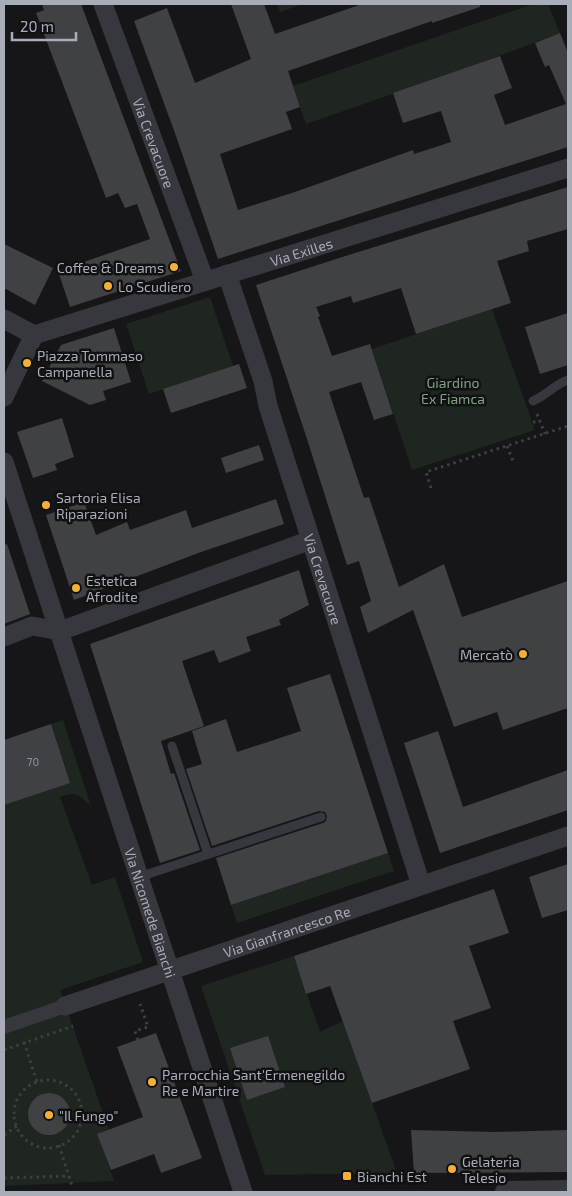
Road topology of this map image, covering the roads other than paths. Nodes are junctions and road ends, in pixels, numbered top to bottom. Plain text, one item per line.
1 (103, 4) edge
2 (568, 168) edge
3 (228, 274) junction
4 (205, 281) junction
5 (4, 319) edge
6 (34, 335) junction
7 (568, 380) edge
8 (4, 397) edge
9 (533, 401) road end
10 (4, 462) edge
11 (312, 540) junction
12 (60, 632) junction
13 (4, 636) edge
14 (172, 746) dead end
15 (322, 817) dead end
16 (568, 836) edge
17 (208, 854) junction
18 (139, 877) junction
19 (421, 885) junction
20 (170, 971) junction
21 (65, 1006) joint
22 (10, 1025) edge
23 (243, 1192) edge
24 (506, 1192) edge
25 (568, 1192) edge

1 - 4 street, Via Crevacuore
2 - 3 street, Via Exilles
3 - 4 street, Via Exilles
3 - 11 street, Via Crevacuore
4 - 6 street, Via Exilles
5 - 6 street
6 - 8 street
7 - 9 lane
10 - 12 street, Via Nicomede Bianchi
11 - 12 street
11 - 19 street, Via Crevacuore
12 - 13 street
12 - 18 street, Via Nicomede Bianchi
14 - 17 lane
15 - 17 lane
16 - 19 street, Via Gianfrancesco Re
17 - 18 lane
18 - 20 street, Via Nicomede Bianchi
19 - 20 street, Via Gianfrancesco Re
20 - 21 street, Via Gianfrancesco Re
20 - 23 street, Via Nicomede Bianchi
21 - 22 street, Via Gianfrancesco Re
24 - 25 street

